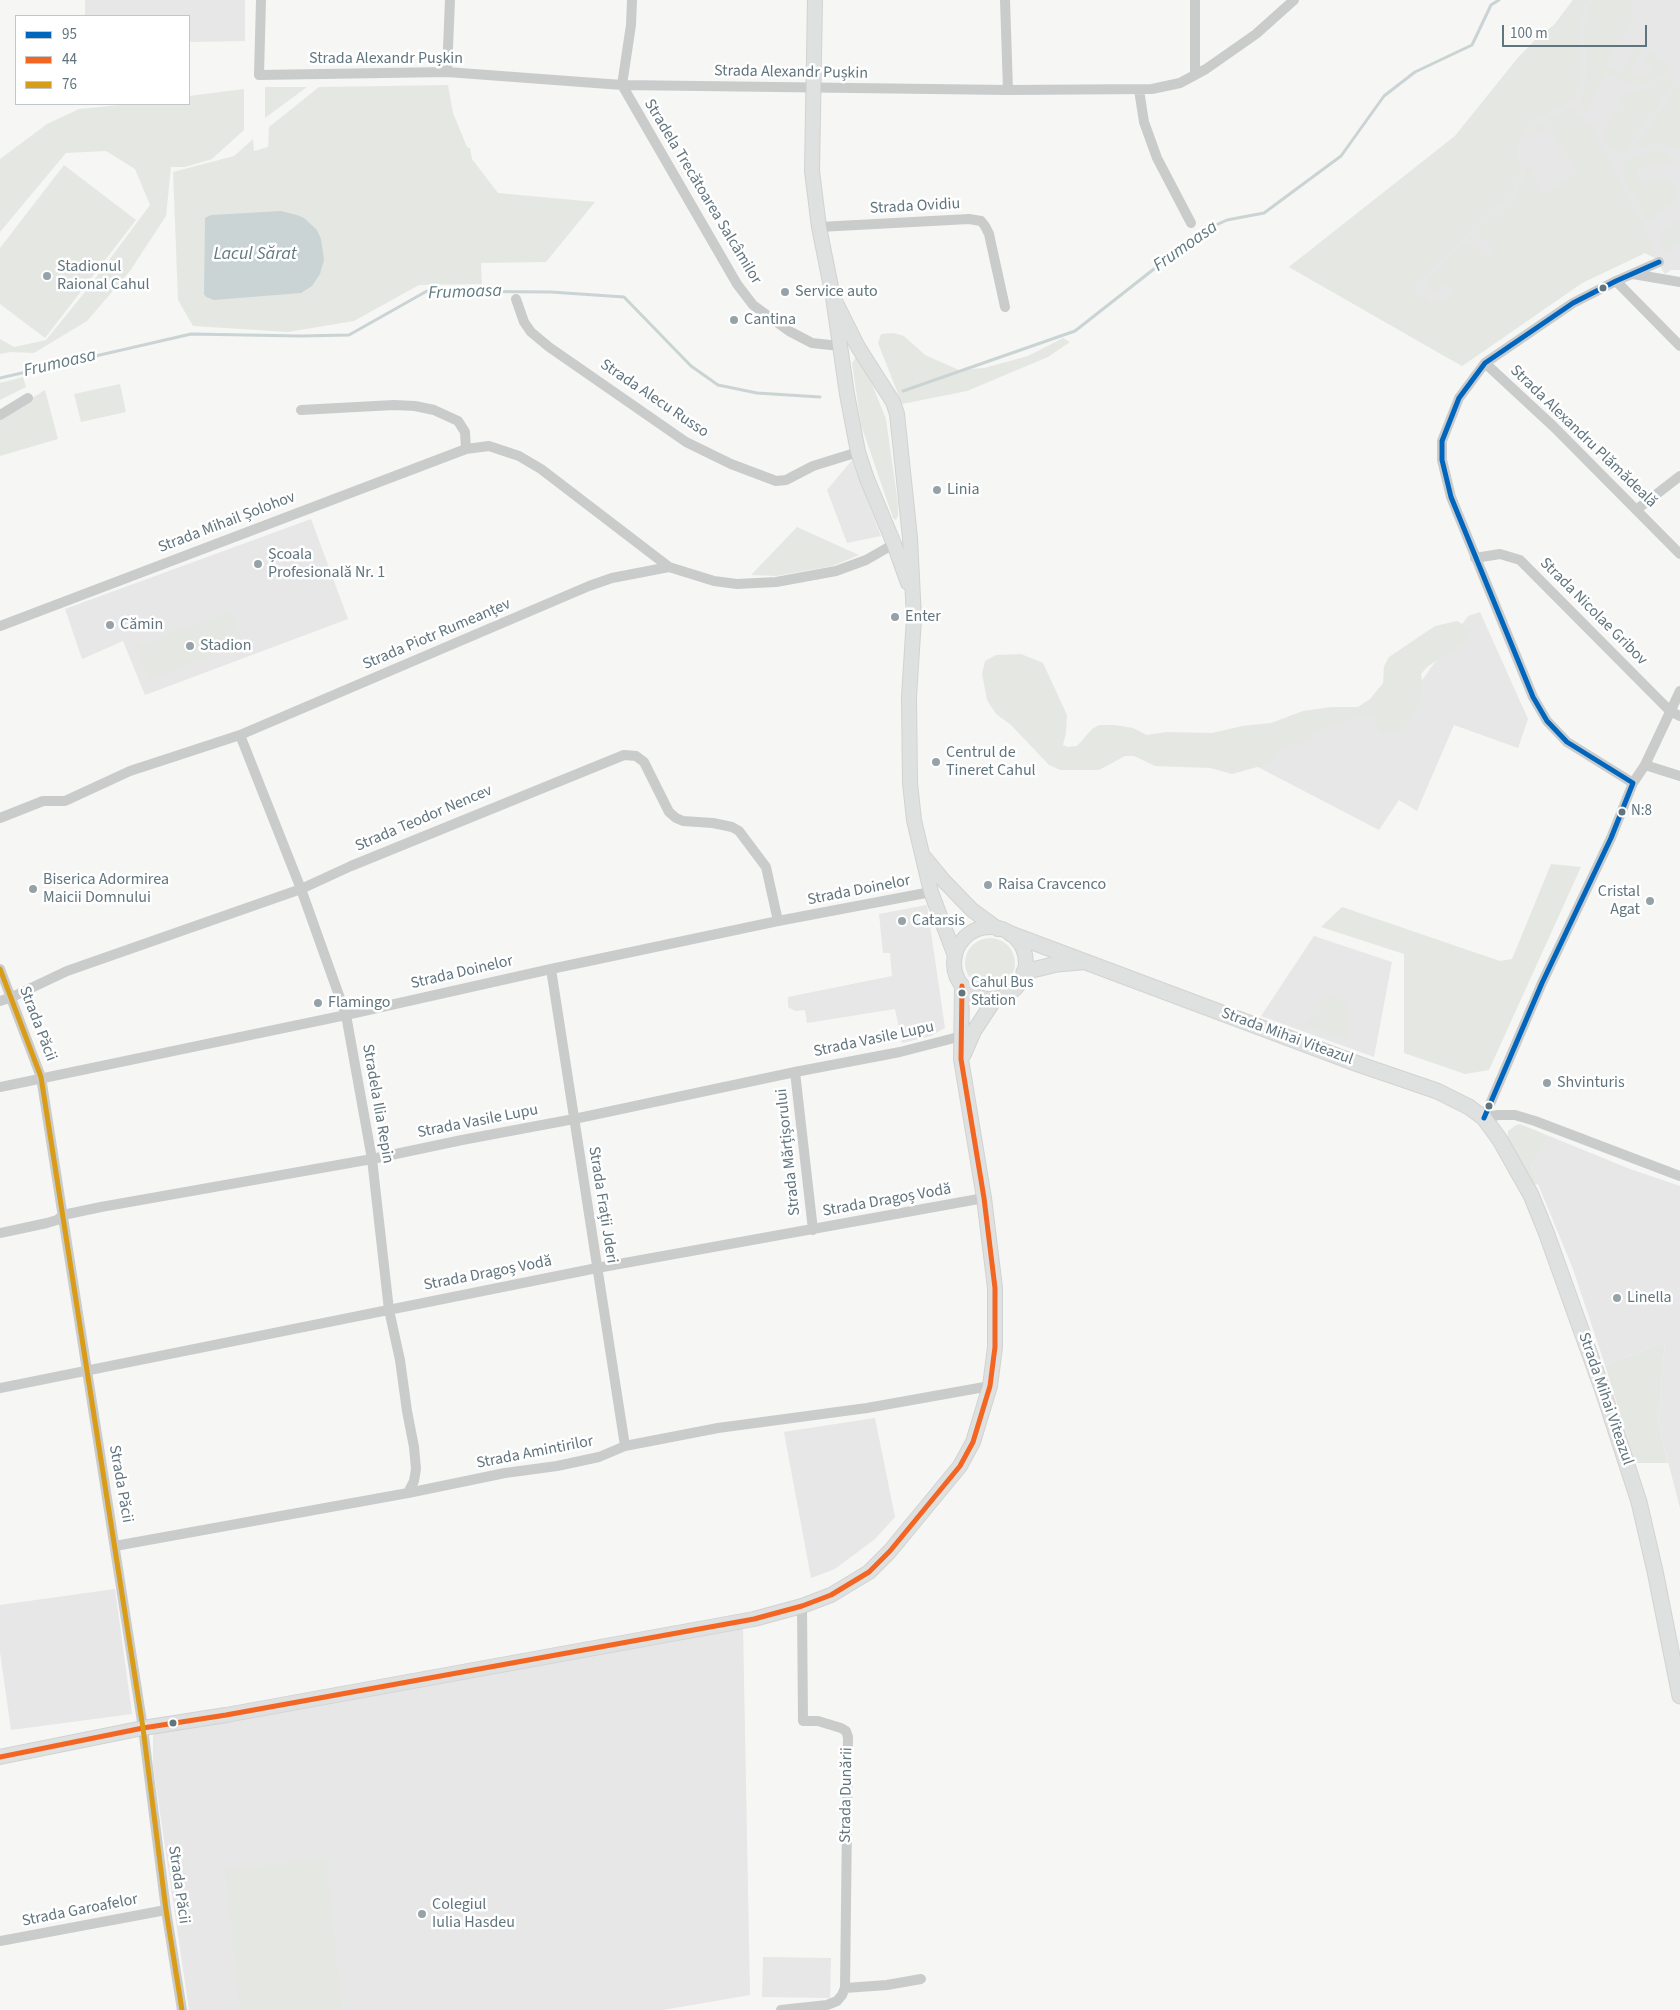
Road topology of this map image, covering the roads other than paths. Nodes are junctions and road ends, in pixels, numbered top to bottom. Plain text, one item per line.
1 (261, 0) edge
2 (450, 0) edge
3 (632, 0) edge
4 (815, 0) edge
5 (1006, 0) edge
6 (1195, 0) edge
7 (1294, 0) edge
8 (446, 72) junction
9 (1195, 75) junction
10 (622, 85) junction
11 (813, 89) junction
12 (1008, 90) junction
13 (1139, 90) junction
14 (1191, 223) dead end
15 (820, 227) junction
16 (1659, 262) dead end
17 (1632, 274) junction
18 (1616, 281) junction
19 (1680, 282) edge
20 (833, 297) junction
21 (516, 299) dead end
22 (1005, 307) dead end
23 (1680, 346) edge
24 (841, 352) junction
25 (861, 352) junction
26 (1485, 363) junction
27 (28, 398) dead end
28 (300, 410) dead end
29 (0, 415) edge
30 (466, 449) junction
31 (858, 452) junction
32 (1680, 476) edge
33 (1636, 510) junction
34 (908, 517) junction
35 (883, 520) junction
36 (894, 544) junction
37 (1680, 554) edge
38 (1475, 558) junction
39 (669, 567) junction
40 (913, 598) junction
41 (0, 626) edge
42 (1680, 691) edge
43 (1670, 711) junction
44 (1680, 716) edge
45 (240, 735) junction
46 (1644, 765) junction
47 (1680, 776) edge
48 (1633, 783) junction
49 (0, 818) edge
50 (921, 854) junction
51 (301, 889) junction
52 (931, 892) junction
53 (778, 921) junction
54 (1004, 932) junction
55 (955, 956) junction
56 (1086, 962) junction
57 (0, 969) edge
58 (551, 969) junction
59 (1024, 972) junction
60 (962, 986) junction
61 (5, 999) edge
62 (995, 999) junction
63 (346, 1015) junction
64 (962, 1036) junction
65 (961, 1059) junction
66 (795, 1072) junction
67 (41, 1077) junction
68 (0, 1086) edge
69 (1484, 1118) junction
70 (574, 1119) junction
71 (372, 1159) junction
72 (1680, 1176) edge
73 (984, 1198) junction
74 (63, 1215) junction
75 (813, 1230) junction
76 (0, 1233) edge
77 (596, 1268) junction
78 (389, 1310) junction
79 (86, 1372) junction
80 (990, 1386) junction
81 (0, 1388) edge
82 (625, 1446) junction
83 (408, 1493) junction
84 (115, 1546) junction
85 (802, 1606) junction
86 (1680, 1696) edge
87 (143, 1728) junction
88 (0, 1757) edge
89 (166, 1910) junction
90 (0, 1941) edge
91 (921, 1979) dead end
92 (845, 1988) junction
93 (182, 2010) edge
94 (781, 2010) edge

1 - 8 street, Strada Alexandr Pușkin
2 - 8 street
3 - 10 street
4 - 11 main road
5 - 12 street
6 - 9 street
7 - 9 street, Strada Alexandr Pușkin
8 - 10 street, Strada Alexandr Pușkin
9 - 13 street, Strada Alexandr Pușkin
10 - 11 street, Strada Alexandr Pușkin
10 - 24 street, Stradela Trecătoarea Salcâmilor
11 - 12 street, Strada Alexandr Pușkin
11 - 15 main road
12 - 13 street, Strada Alexandr Pușkin
13 - 14 street
15 - 20 main road
15 - 22 street, Strada Ovidiu
16 - 17 street
17 - 18 street
17 - 19 street
18 - 23 street
18 - 26 street
20 - 24 main road
20 - 25 main road
21 - 31 street, Strada Alecu Russo
24 - 25 main road
24 - 31 main road
25 - 34 main road
26 - 33 street, Strada Alexandru Plămădeală
26 - 38 street
27 - 29 street
28 - 30 street
30 - 39 street, Strada Mihail Șolohov
30 - 41 street, Strada Mihail Șolohov
31 - 35 main road
32 - 33 street
33 - 37 street, Strada Alexandru Plămădeală
34 - 35 main road
34 - 40 main road
35 - 36 main road
36 - 39 street, Strada Piotr Rumeanțev
36 - 40 main road
38 - 43 street, Strada Nicolae Gribov
38 - 48 street
39 - 45 street, Strada Piotr Rumeanțev
40 - 50 main road
42 - 43 street
43 - 44 street, Strada Nicolae Gribov
43 - 46 street
45 - 49 street, Strada Piotr Rumeanțev
45 - 51 street, Stradela Ilia Repin
46 - 47 street
46 - 48 street
48 - 69 street
50 - 52 main road
50 - 54 main road
51 - 53 street, Strada Teodor Nencev
51 - 61 street, Strada Teodor Nencev
51 - 63 street, Stradela Ilia Repin
52 - 53 street, Strada Doinelor
52 - 55 main road
53 - 58 street, Strada Doinelor
54 - 55 main road
54 - 56 main road, Strada Mihai Viteazul
54 - 59 main road
55 - 60 main road
56 - 59 main road, Strada Mihai Viteazul
56 - 69 main road, Strada Mihai Viteazul
57 - 61 street, Strada Păcii
58 - 63 street, Strada Doinelor
58 - 70 street, Strada Frații Jderi
59 - 62 main road
60 - 62 main road
60 - 64 main road
61 - 67 street, Strada Păcii
62 - 65 main road
63 - 67 street, Strada Doinelor
63 - 71 street, Stradela Ilia Repin
64 - 65 main road
64 - 66 street, Strada Vasile Lupu
65 - 73 main road
66 - 70 street, Strada Vasile Lupu
66 - 75 street, Strada Mărțișorului
67 - 68 street, Strada Doinelor
67 - 74 street, Strada Păcii
69 - 72 street
69 - 86 main road, Strada Mihai Viteazul
70 - 71 street, Strada Vasile Lupu
70 - 77 street, Strada Frații Jderi
71 - 74 street, Strada Vasile Lupu
71 - 78 street, Stradela Ilia Repin
73 - 75 street, Strada Dragoș Vodă
73 - 80 main road
74 - 76 street, Strada Vasile Lupu
74 - 79 street, Strada Păcii
75 - 77 street, Strada Dragoș Vodă
77 - 78 street, Strada Dragoș Vodă
77 - 82 street, Strada Frații Jderi
78 - 79 street, Strada Dragoș Vodă
78 - 83 street, Stradela Ilia Repin
79 - 81 street, Strada Dragoș Vodă
79 - 84 street, Strada Păcii
80 - 82 street, Strada Amintirilor
80 - 85 main road
82 - 83 street, Strada Amintirilor
83 - 84 street, Strada Amintirilor
84 - 87 street, Strada Păcii
85 - 87 main road
85 - 92 street, Strada Dunării
87 - 88 main road
87 - 89 street, Strada Păcii
89 - 90 street, Strada Garoafelor
89 - 93 street, Strada Păcii
91 - 92 street
92 - 94 street

